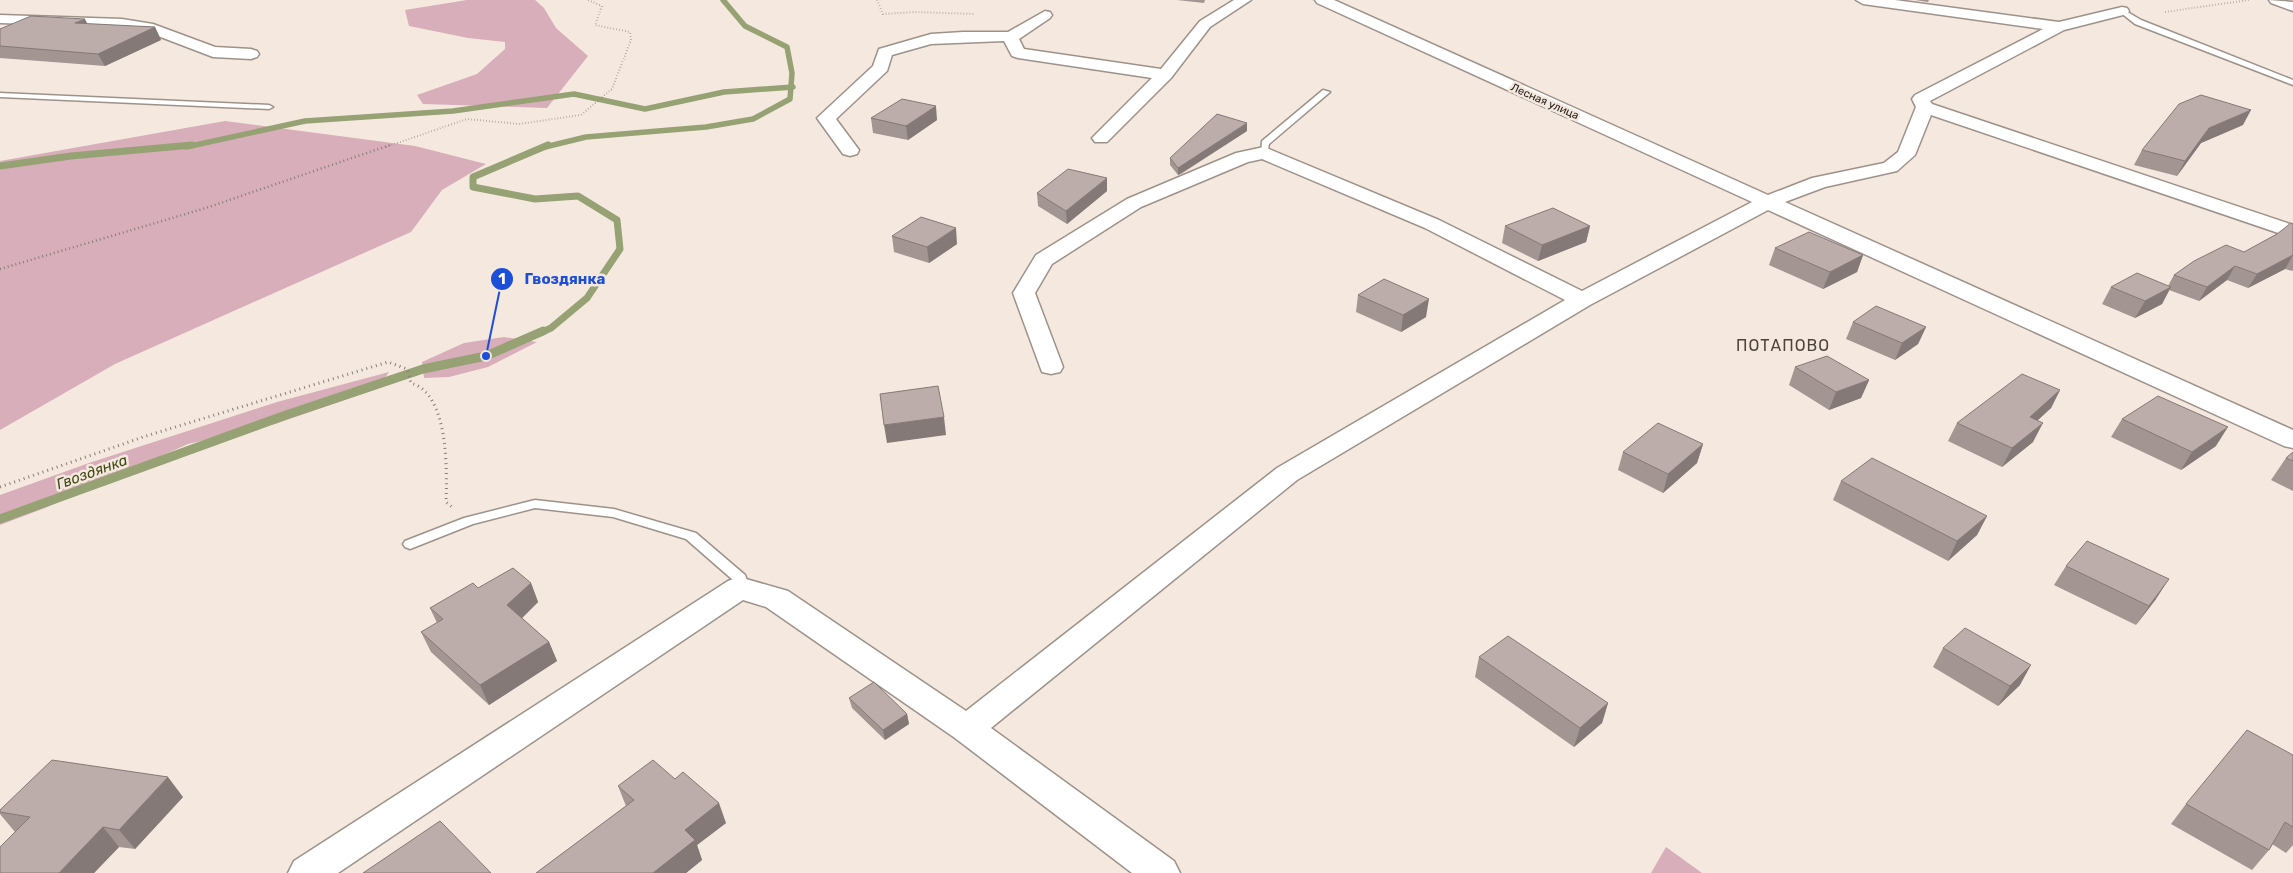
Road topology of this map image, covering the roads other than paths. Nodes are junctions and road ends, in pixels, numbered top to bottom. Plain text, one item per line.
1 (1244, 0) edge
2 (1322, 0) edge
3 (1863, 0) edge
4 (2276, 0) edge
5 (2293, 7) edge
6 (2122, 12) joint
7 (1044, 15) dead end
8 (0, 19) edge
9 (2059, 27) junction
10 (1012, 37) junction
11 (251, 54) dead end
12 (1165, 75) junction
13 (2293, 83) edge
14 (1326, 92) dead end
15 (0, 95) edge
16 (269, 107) dead end
17 (1925, 107) junction
18 (1101, 138) dead end
19 (850, 150) dead end
20 (1264, 153) junction
21 (1768, 202) junction
22 (2293, 232) edge
23 (1582, 300) junction
24 (1051, 367) dead end
25 (2293, 440) edge
26 (410, 544) dead end
27 (739, 588) junction
28 (967, 729) junction
29 (308, 873) edge
30 (1161, 873) edge

1 - 12 street
2 - 21 street, Лесная улица
3 - 9 street
4 - 5 street
6 - 9 street
6 - 13 lane
7 - 10 street
8 - 11 street
9 - 17 street
10 - 12 street
10 - 19 street
12 - 18 street
14 - 20 lane
15 - 16 lane
17 - 21 street
17 - 22 street
20 - 23 street
20 - 24 street
21 - 23 street
21 - 25 street, Лесная улица
23 - 28 street
26 - 27 lane
27 - 28 street
27 - 29 street
28 - 30 street

